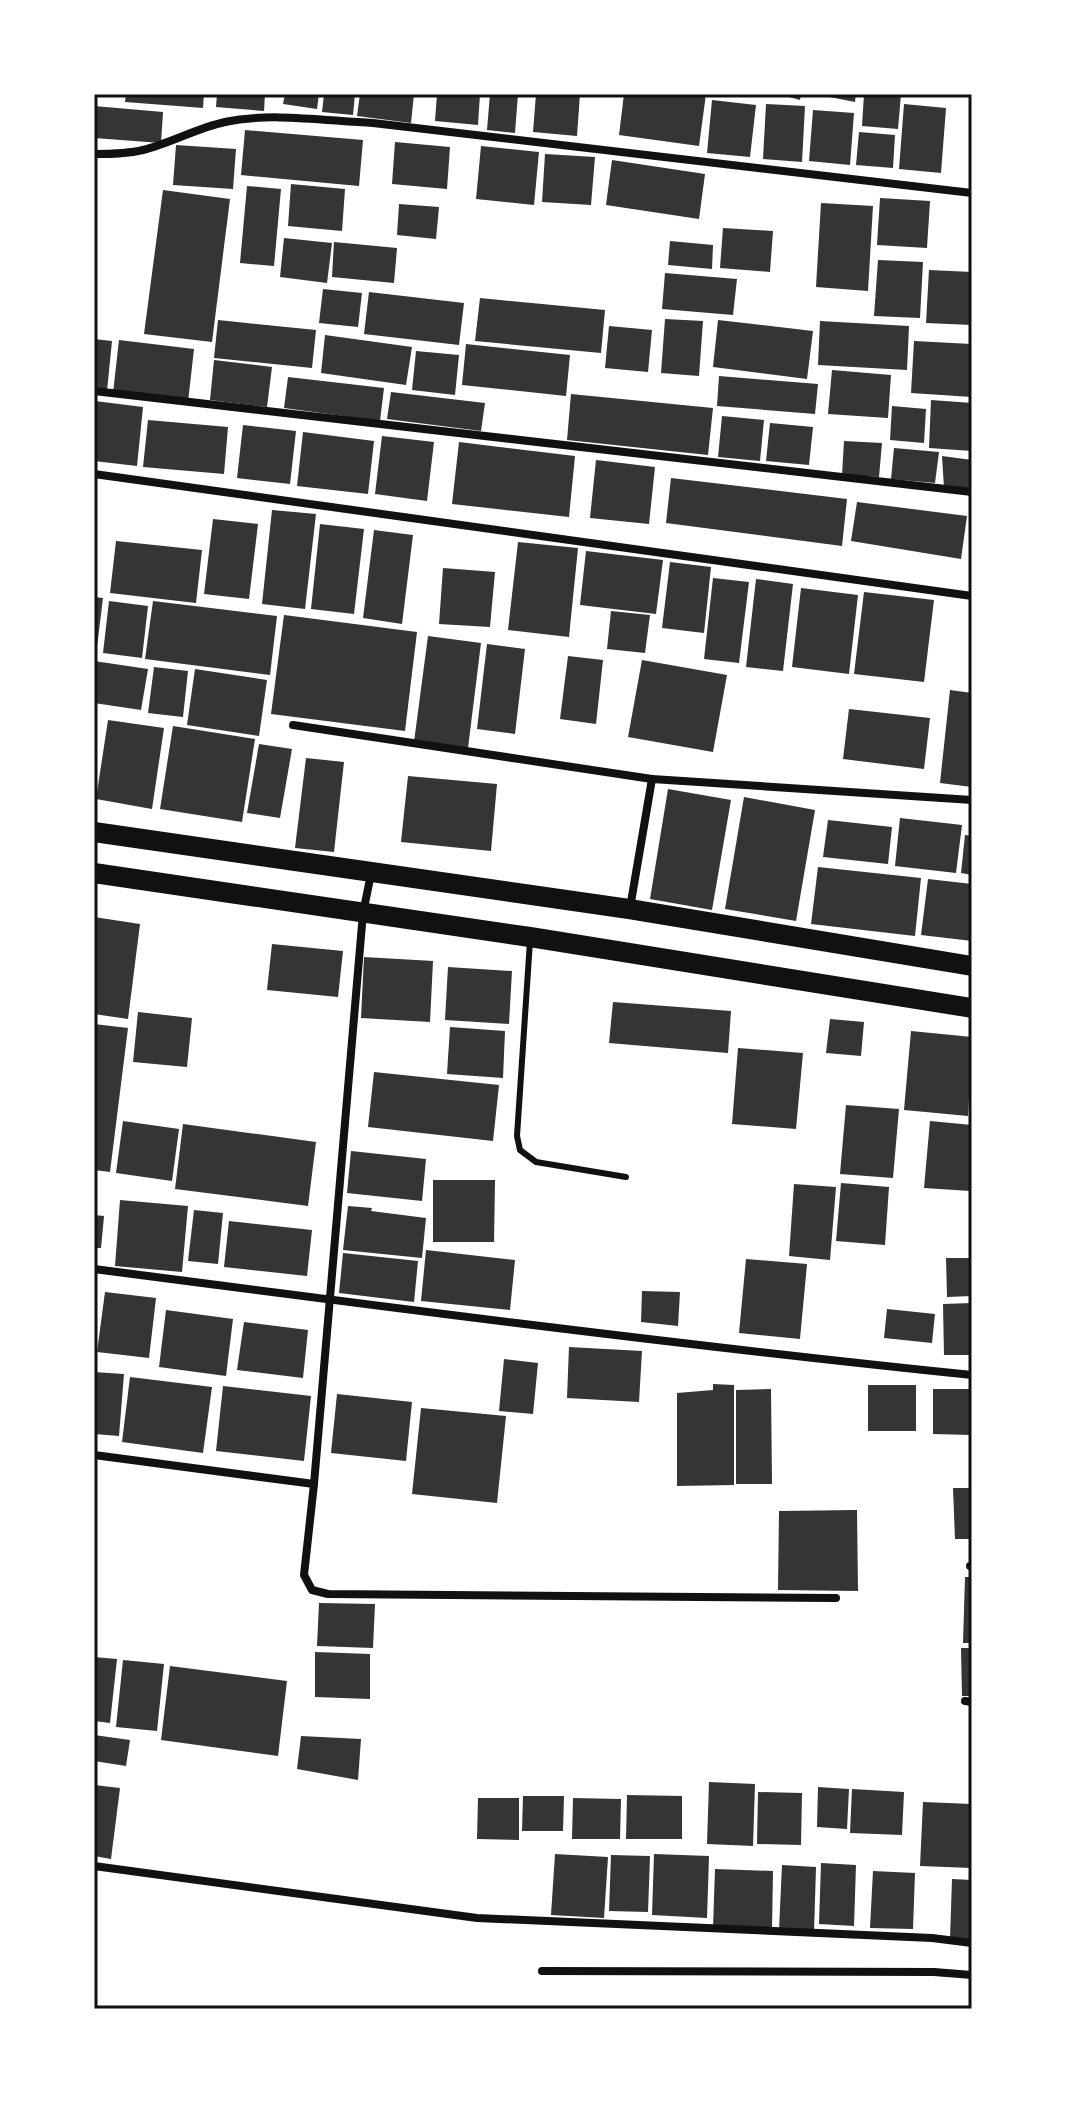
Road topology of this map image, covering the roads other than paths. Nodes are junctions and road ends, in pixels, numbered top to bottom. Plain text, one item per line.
1 (94, 154) edge
2 (972, 193) edge
3 (94, 391) edge
4 (94, 474) edge
5 (972, 492) edge
6 (972, 596) edge
7 (293, 725) dead end
8 (652, 779) junction
9 (972, 800) edge
10 (94, 832) edge
11 (371, 872) junction
12 (94, 873) edge
13 (629, 909) junction
14 (363, 913) junction
15 (530, 937) junction
16 (972, 966) edge
17 (972, 1008) edge
18 (626, 1177) dead end
19 (94, 1269) edge
20 (330, 1300) junction
21 (972, 1375) edge
22 (94, 1455) edge
23 (314, 1484) junction
24 (836, 1598) dead end
25 (94, 1866) edge
26 (972, 1943) edge
27 (542, 1971) dead end
28 (972, 1975) edge

1 - 2 street
3 - 5 street
4 - 6 street
7 - 8 street
8 - 9 street
8 - 13 street
10 - 11 main road
11 - 13 main road
11 - 14 street
12 - 14 main road
13 - 16 main road
14 - 15 main road
14 - 20 street
15 - 17 main road
15 - 18 lane
19 - 20 street
20 - 21 street
20 - 23 street
22 - 23 street
23 - 24 street
25 - 26 street
27 - 28 street

